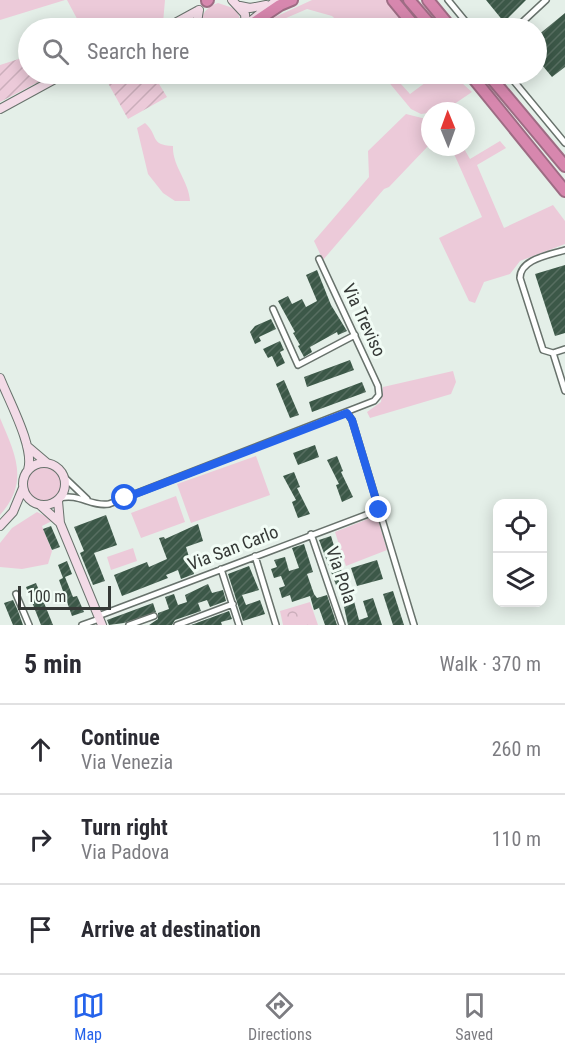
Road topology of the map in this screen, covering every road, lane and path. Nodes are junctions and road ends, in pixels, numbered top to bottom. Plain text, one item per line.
1 (277, 0) edge
2 (292, 0) edge
3 (409, 0) edge
4 (428, 0) edge
5 (436, 0) edge
6 (448, 0) edge
7 (546, 0) edge
8 (206, 2) edge
9 (235, 2) edge
10 (394, 2) edge
11 (268, 5) junction
12 (181, 18) edge
13 (200, 18) edge
14 (245, 18) edge
15 (256, 18) edge
16 (262, 18) edge
17 (408, 18) edge
18 (424, 18) edge
19 (444, 18) edge
20 (447, 18) edge
21 (463, 18) edge
22 (527, 18) edge
23 (46, 84) edge
24 (478, 84) edge
25 (496, 84) edge
26 (516, 84) edge
27 (0, 109) edge
28 (565, 143) edge
29 (565, 166) edge
30 (565, 191) edge
31 (565, 250) edge
32 (319, 259) dead end
33 (273, 309) dead end
34 (355, 335) junction
35 (565, 349) edge
36 (553, 353) junction
37 (0, 378) edge
38 (565, 391) edge
39 (347, 413) junction
40 (26, 444) junction
41 (49, 464) junction
42 (28, 472) junction
43 (64, 477) junction
44 (24, 487) junction
45 (59, 500) junction
46 (37, 503) junction
47 (93, 504) junction
48 (379, 510) junction
49 (13, 512) junction
50 (60, 523) junction
51 (0, 526) edge
52 (311, 534) junction
53 (255, 556) junction
54 (221, 569) junction
55 (16, 594) dead end
56 (233, 604) junction
57 (154, 616) dead end
58 (100, 620) edge
59 (29, 625) edge
60 (82, 625) edge
61 (129, 625) edge
62 (177, 625) edge
63 (239, 625) edge
64 (276, 625) edge
65 (342, 625) edge
66 (414, 625) edge

1 - 11 main road
2 - 16 highway
3 - 18 highway
4 - 19 highway
5 - 20 highway
6 - 21 street
7 - 22 street
8 - 12 main road
8 - 13 main road
9 - 11 main road
9 - 14 main road
10 - 17 highway
11 - 15 main road
23 - 27 main road
24 - 30 highway
25 - 29 highway
26 - 28 street
31 - 36 street
32 - 34 street, Via Treviso
33 - 34 street
34 - 39 street, Via Treviso
35 - 36 street
36 - 38 street
37 - 40 main road
39 - 47 street
39 - 48 street
40 - 41 main road
40 - 42 main road
41 - 42 main road
41 - 43 main road
42 - 44 main road
43 - 45 main road
43 - 47 street
44 - 46 main road
44 - 49 main road
45 - 46 main road
45 - 47 street
45 - 50 main road
46 - 49 main road
46 - 50 main road
48 - 52 street, Via San Carlo
48 - 66 street
49 - 51 main road
50 - 58 main road
52 - 53 street, Via San Carlo
52 - 65 street, Via Pola
53 - 54 street, Via San Carlo
53 - 64 street
54 - 56 street
54 - 58 street, Via San Carlo
55 - 59 street
56 - 62 street
56 - 63 street
57 - 61 street
58 - 60 street, Via San Carlo

